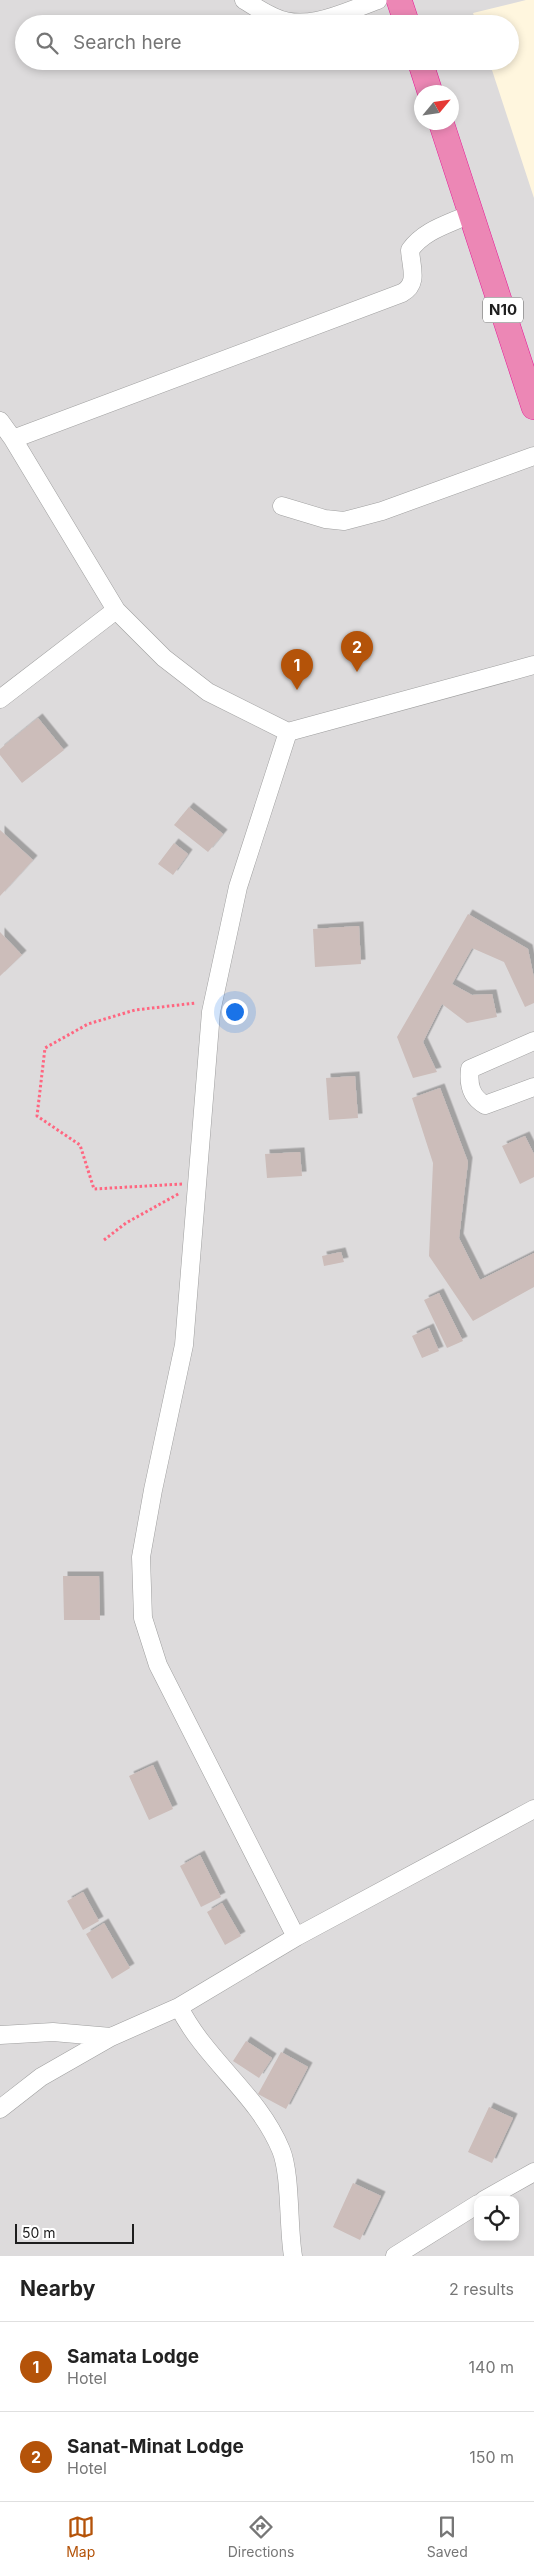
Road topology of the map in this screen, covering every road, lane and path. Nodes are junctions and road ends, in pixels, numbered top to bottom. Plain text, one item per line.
1 (244, 0) edge
2 (378, 0) edge
3 (399, 0) edge
4 (271, 15) edge
5 (335, 15) edge
6 (404, 15) edge
7 (423, 70) edge
8 (428, 85) edge
9 (444, 130) edge
10 (472, 213) junction
11 (534, 407) edge
12 (0, 421) edge
13 (13, 439) junction
14 (534, 456) edge
15 (282, 506) dead end
16 (116, 610) junction
17 (534, 665) edge
18 (0, 699) edge
19 (288, 732) junction
20 (200, 1003) dead end
21 (534, 1041) edge
22 (534, 1087) edge
23 (199, 1183) junction
24 (104, 1240) dead end
25 (534, 1809) edge
26 (296, 1937) junction
27 (179, 2007) junction
28 (0, 2035) edge
29 (111, 2037) junction
30 (0, 2110) edge
31 (534, 2172) edge
32 (491, 2196) edge
33 (474, 2206) edge
34 (293, 2256) edge
35 (394, 2256) edge

1 - 4 street
2 - 5 street
3 - 6 highway
7 - 8 highway
9 - 10 highway, N10
10 - 11 highway, N10
10 - 13 street
12 - 13 street
13 - 16 street
14 - 15 street
16 - 18 street
16 - 19 street
17 - 19 street
19 - 23 street
20 - 23 path
21 - 22 street
23 - 24 path
23 - 26 street
25 - 26 street
26 - 27 street
27 - 29 street
27 - 34 street
28 - 29 street
29 - 30 street
31 - 32 street
33 - 35 street

